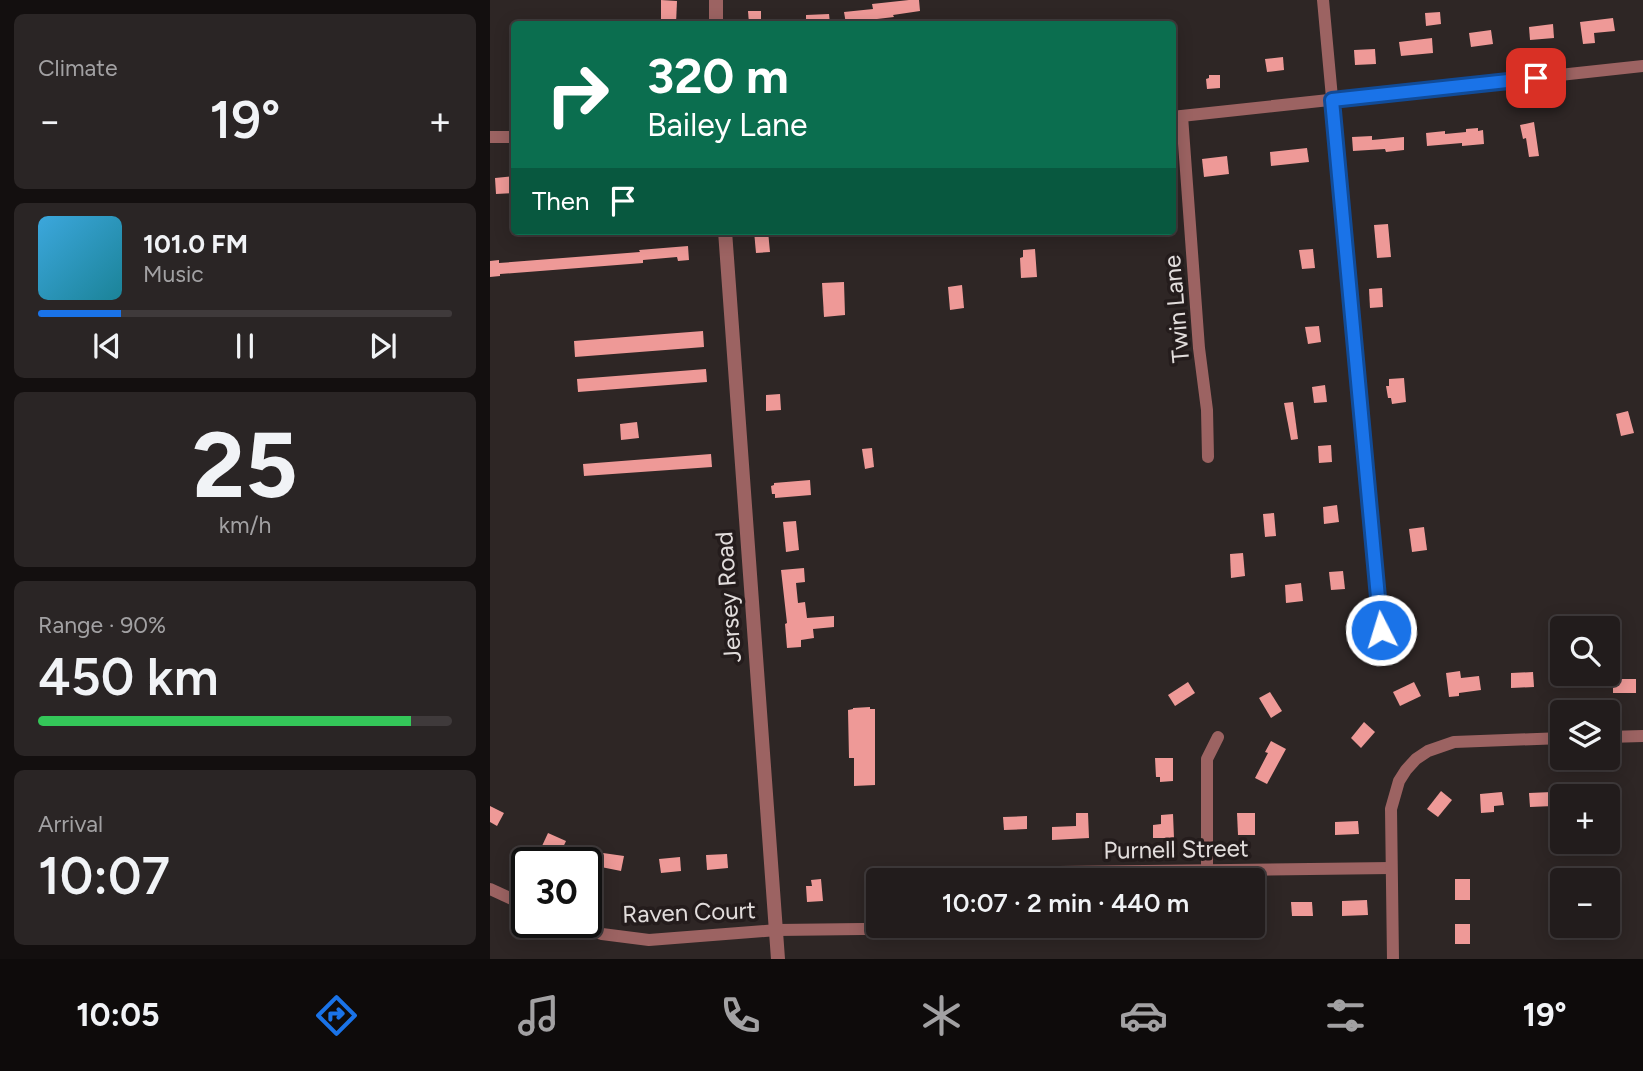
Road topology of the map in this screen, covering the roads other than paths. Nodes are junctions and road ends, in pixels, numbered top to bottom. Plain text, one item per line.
1 (716, 0) edge
2 (1323, 0) edge
3 (716, 21) edge
4 (1643, 66) edge
5 (1332, 100) junction
6 (1177, 116) edge
7 (490, 137) edge
8 (511, 137) edge
9 (725, 235) edge
10 (1208, 457) dead end
11 (1381, 630) dead end
12 (1643, 736) edge
13 (1218, 737) dead end
14 (1620, 737) edge
15 (1550, 738) edge
16 (1207, 868) edge
17 (1391, 868) junction
18 (1265, 869) edge
19 (490, 889) edge
20 (511, 899) edge
21 (866, 929) edge
22 (777, 930) junction
23 (602, 934) edge
24 (778, 959) edge
25 (1393, 959) edge

1 - 3 street
2 - 5 street
4 - 5 street
5 - 6 street
5 - 11 street
6 - 10 street, Twin Lane
7 - 8 street
9 - 22 street, Jersey Road
12 - 14 street
13 - 16 street
15 - 17 street
17 - 18 street, Purnell Street
17 - 25 street
19 - 20 street
21 - 22 street
22 - 23 street, Raven Court
22 - 24 street, Jersey Road

